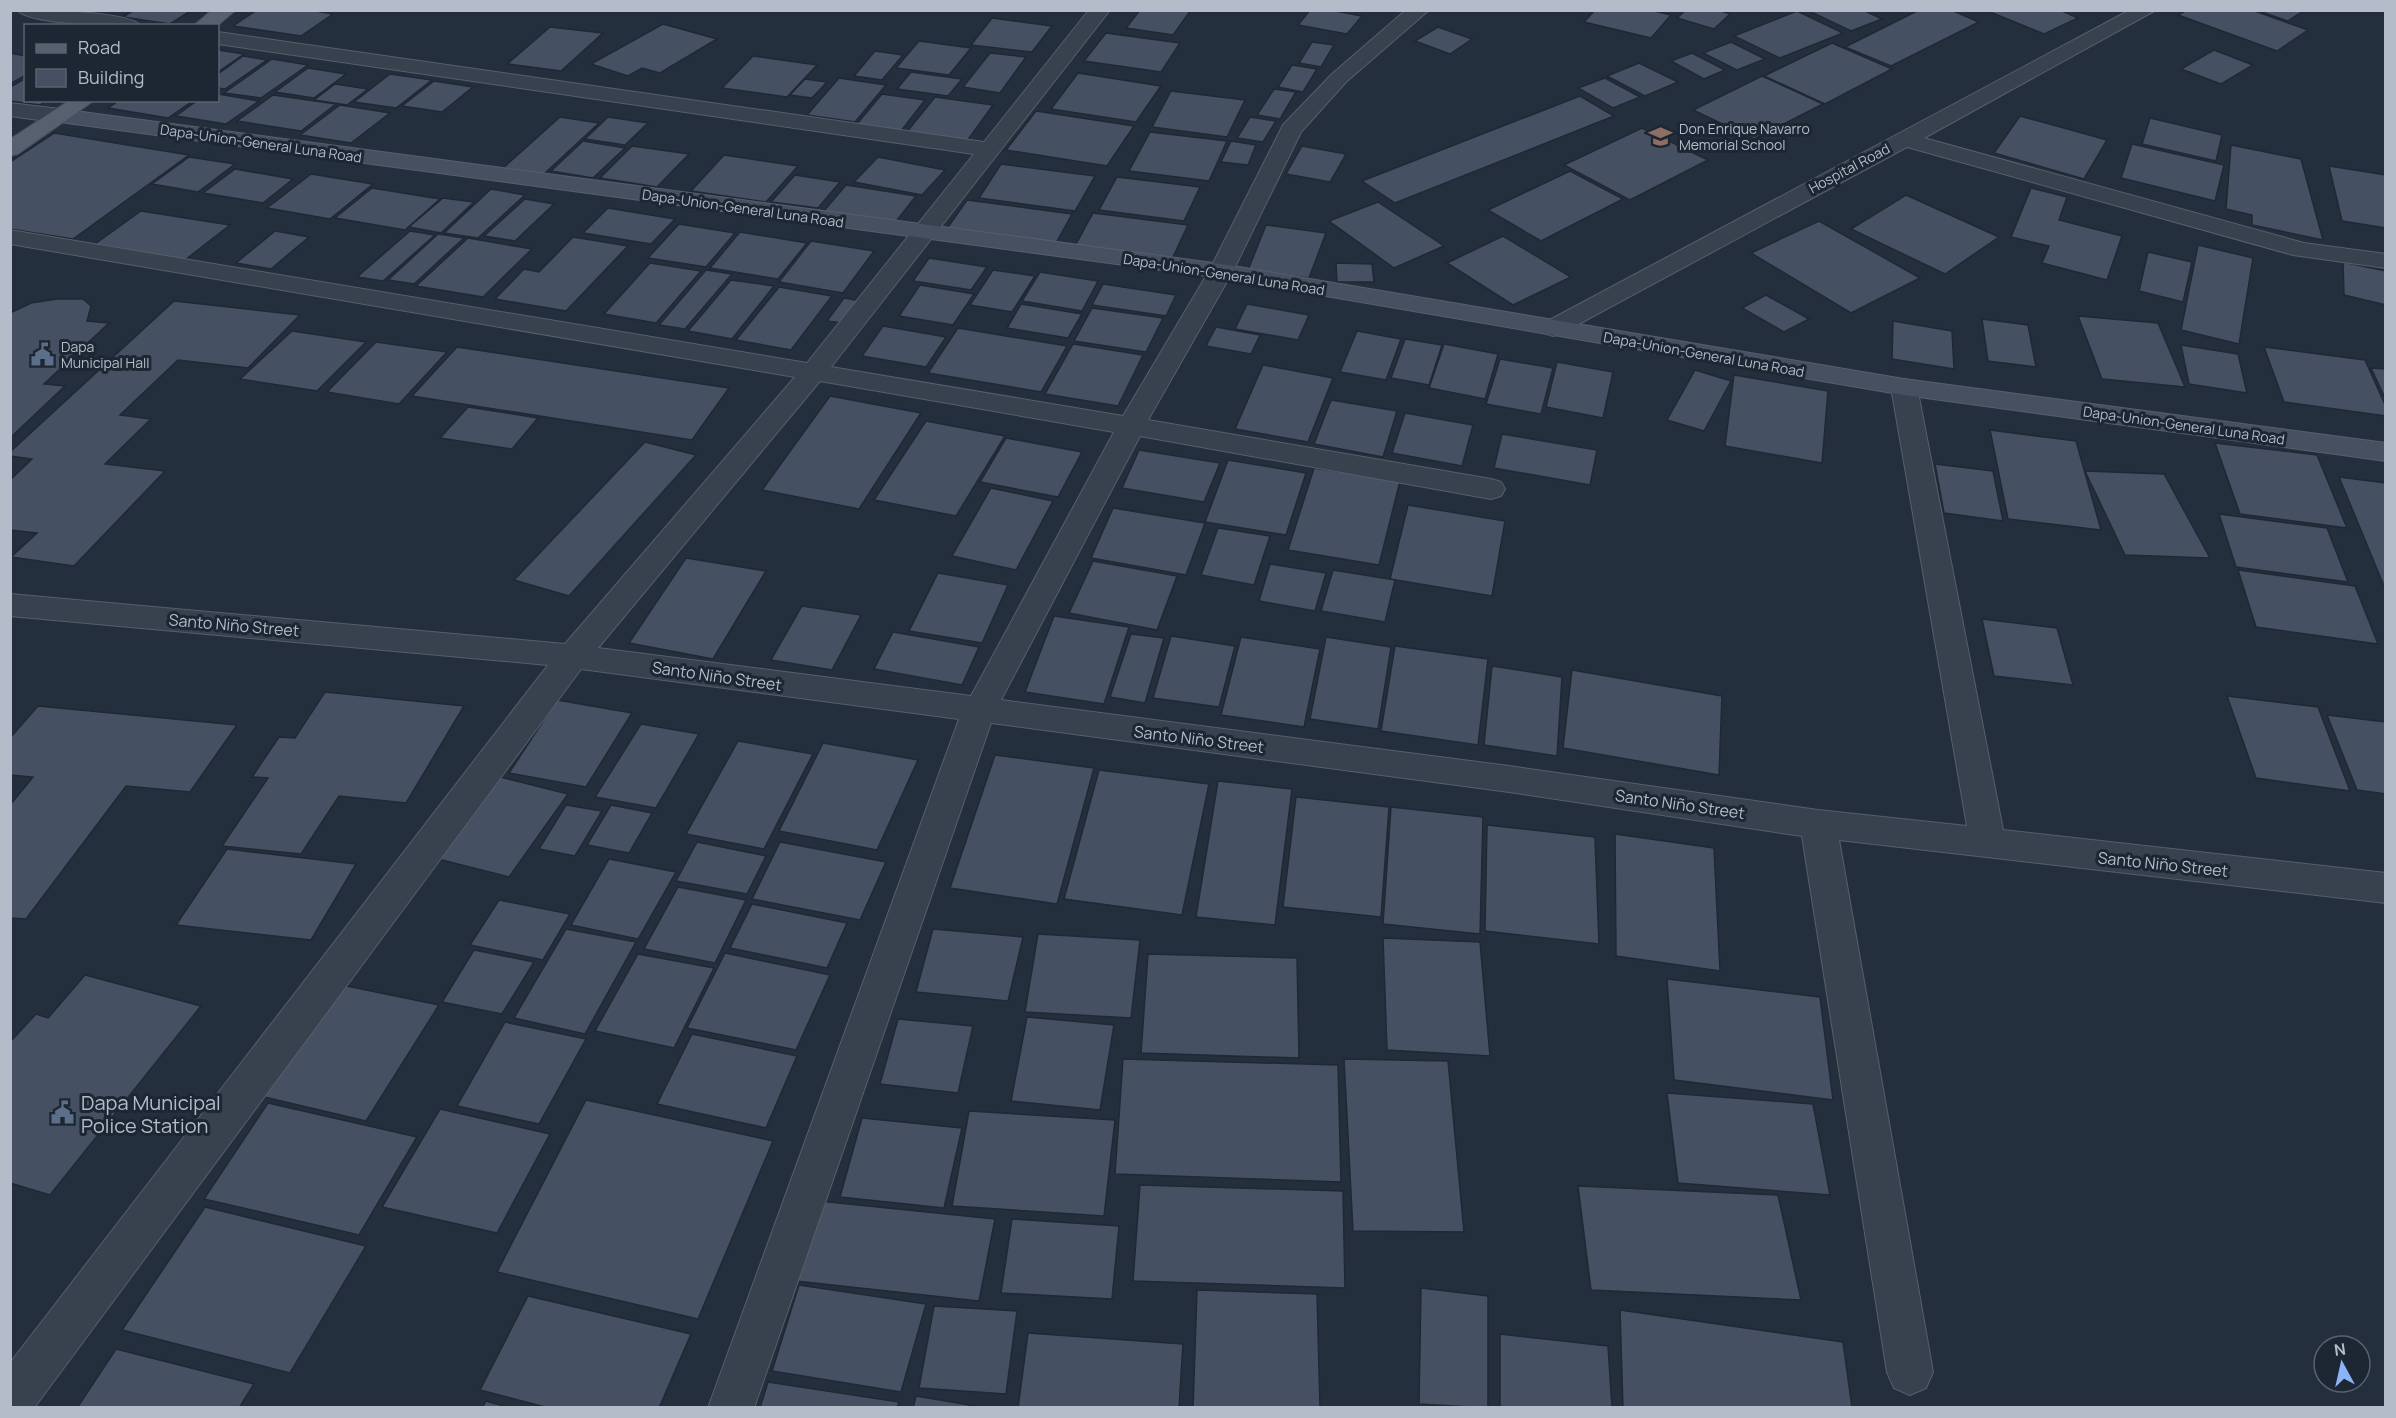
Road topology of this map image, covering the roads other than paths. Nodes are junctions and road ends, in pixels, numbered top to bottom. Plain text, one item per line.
1 (27, 10) edge
2 (226, 10) edge
3 (1100, 10) edge
4 (1419, 10) edge
5 (2146, 10) edge
6 (118, 24) edge
7 (206, 24) edge
8 (219, 38) edge
9 (82, 102) edge
10 (10, 109) edge
11 (60, 116) junction
12 (1902, 139) junction
13 (10, 149) edge
14 (988, 149) junction
15 (926, 233) junction
16 (10, 237) edge
17 (2385, 261) edge
18 (1221, 271) junction
19 (1553, 328) junction
20 (812, 374) junction
21 (1904, 387) junction
22 (1132, 425) junction
23 (2385, 452) edge
24 (1491, 489) dead end
25 (10, 605) edge
26 (573, 656) junction
27 (979, 711) junction
28 (1818, 824) junction
29 (1988, 845) junction
30 (2385, 888) edge
31 (1910, 1372) dead end
32 (10, 1401) edge
33 (731, 1407) edge

1 - 6 street
2 - 7 main road
3 - 14 street
4 - 18 street
5 - 12 street, Hospital Road
8 - 14 street
9 - 11 main road
10 - 11 street
11 - 13 main road
11 - 15 main road, Dapa-Union-General Luna Road
12 - 17 street
12 - 19 street, Hospital Road
14 - 15 street
15 - 18 main road, Dapa-Union-General Luna Road
15 - 20 street
16 - 20 street
18 - 19 main road, Dapa-Union-General Luna Road
18 - 22 street
19 - 21 main road, Dapa-Union-General Luna Road
20 - 22 street
20 - 26 street
21 - 23 main road, Dapa-Union-General Luna Road
21 - 29 street
22 - 24 street
22 - 27 street
25 - 26 street, Santo Niño Street
26 - 27 street, Santo Niño Street
26 - 32 street
27 - 28 street, Santo Niño Street
27 - 33 street
28 - 29 street, Santo Niño Street
28 - 31 street
29 - 30 street, Santo Niño Street

